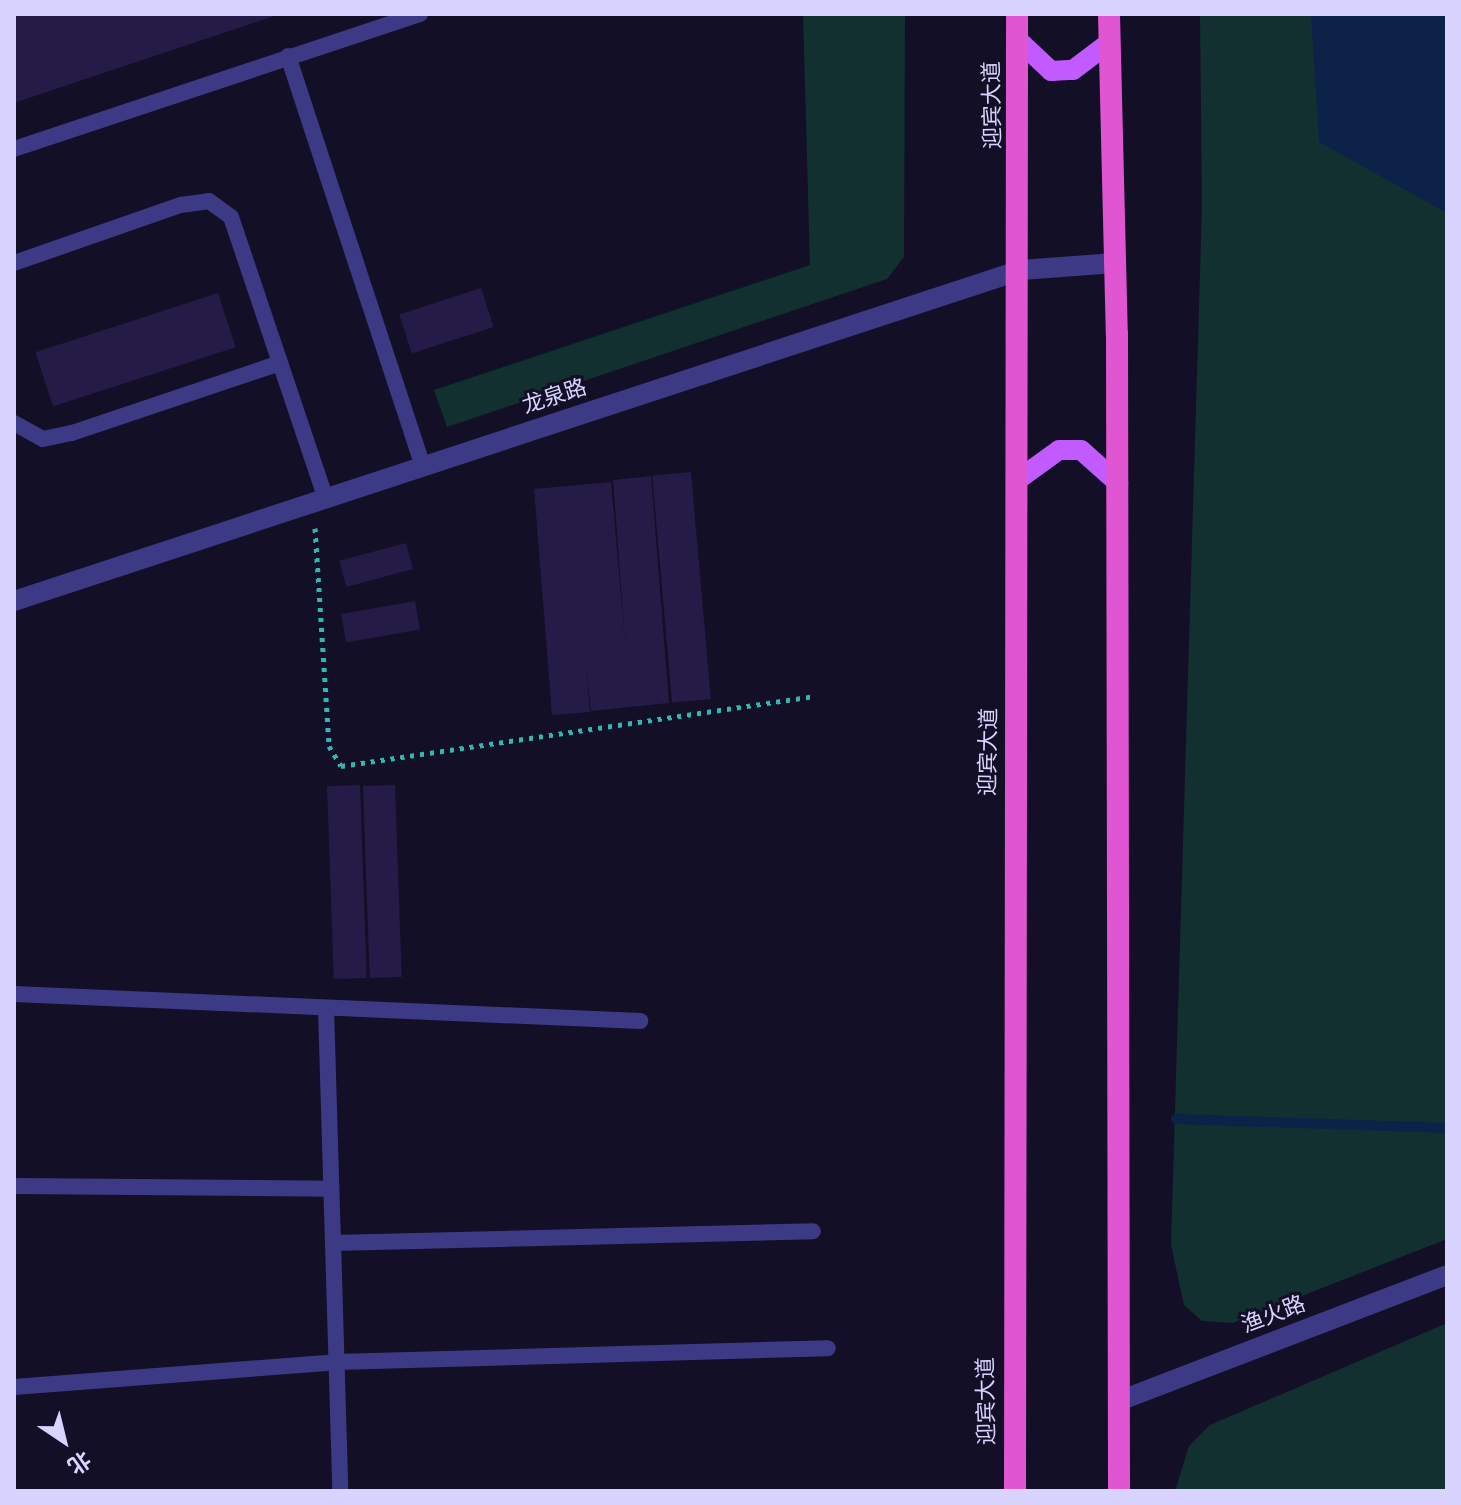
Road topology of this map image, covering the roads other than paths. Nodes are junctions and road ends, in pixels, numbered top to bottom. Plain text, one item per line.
1 (420, 14) edge
2 (1017, 14) edge
3 (1109, 14) edge
4 (1018, 40) junction
5 (1110, 42) junction
6 (288, 56) junction
7 (14, 149) edge
8 (14, 263) edge
9 (1115, 263) junction
10 (1021, 270) junction
11 (280, 363) junction
12 (14, 423) edge
13 (423, 467) junction
14 (1019, 479) junction
15 (1118, 483) junction
16 (320, 501) junction
17 (14, 601) edge
18 (14, 994) edge
19 (326, 1008) junction
20 (640, 1021) dead end
21 (14, 1186) edge
22 (331, 1189) junction
23 (813, 1231) dead end
24 (333, 1243) junction
25 (1447, 1275) edge
26 (828, 1348) dead end
27 (336, 1362) junction
28 (14, 1387) edge
29 (1119, 1401) junction
30 (340, 1491) edge
31 (1015, 1491) edge
32 (1119, 1491) edge

1 - 6 lane
2 - 4 highway, 迎宾大道
3 - 5 highway
4 - 5 main road
4 - 10 highway, 迎宾大道
5 - 9 highway
6 - 7 lane
6 - 13 lane
8 - 11 lane
9 - 10 street, 龙泉路
9 - 15 highway
10 - 13 street, 龙泉路
10 - 14 highway, 迎宾大道
11 - 12 lane
11 - 16 lane
13 - 16 street, 龙泉路
14 - 15 main road
14 - 31 highway, 迎宾大道
15 - 29 highway
16 - 17 street, 龙泉路
18 - 19 lane
19 - 20 lane
19 - 22 lane
21 - 22 lane
22 - 24 lane
23 - 24 lane
24 - 27 lane
25 - 29 street, 渔火路
26 - 27 lane
27 - 28 lane
27 - 30 lane
29 - 32 highway

